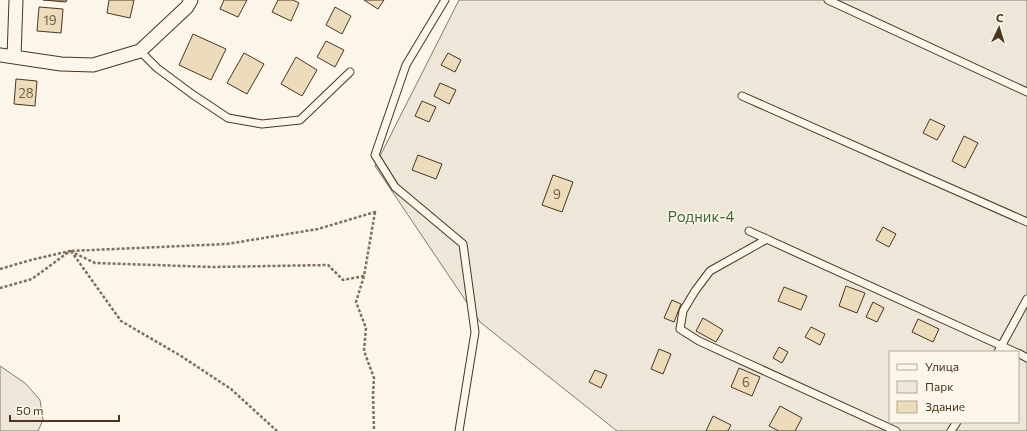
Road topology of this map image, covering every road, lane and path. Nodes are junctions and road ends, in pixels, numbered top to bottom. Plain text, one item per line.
1 (16, 0) edge
2 (191, 0) edge
3 (445, 0) edge
4 (828, 0) edge
5 (140, 51) junction
6 (0, 55) edge
7 (14, 57) junction
8 (350, 72) dead end
9 (1027, 92) edge
10 (742, 96) dead end
11 (1027, 222) edge
12 (749, 231) dead end
13 (767, 239) junction
14 (70, 251) junction
15 (0, 269) edge
16 (364, 276) junction
17 (0, 288) edge
18 (1027, 299) edge
19 (1000, 349) edge
20 (1010, 351) edge
21 (277, 431) edge
22 (374, 431) edge
23 (459, 431) edge
24 (896, 431) edge

1 - 7 street
2 - 5 street
3 - 23 lane
4 - 9 lane
5 - 7 street
5 - 8 lane
6 - 7 street
10 - 11 lane
12 - 13 lane
13 - 19 lane
13 - 24 lane
14 - 15 path
14 - 16 path
14 - 16 path
14 - 17 path
14 - 21 path
16 - 22 path
18 - 19 lane
19 - 20 lane

